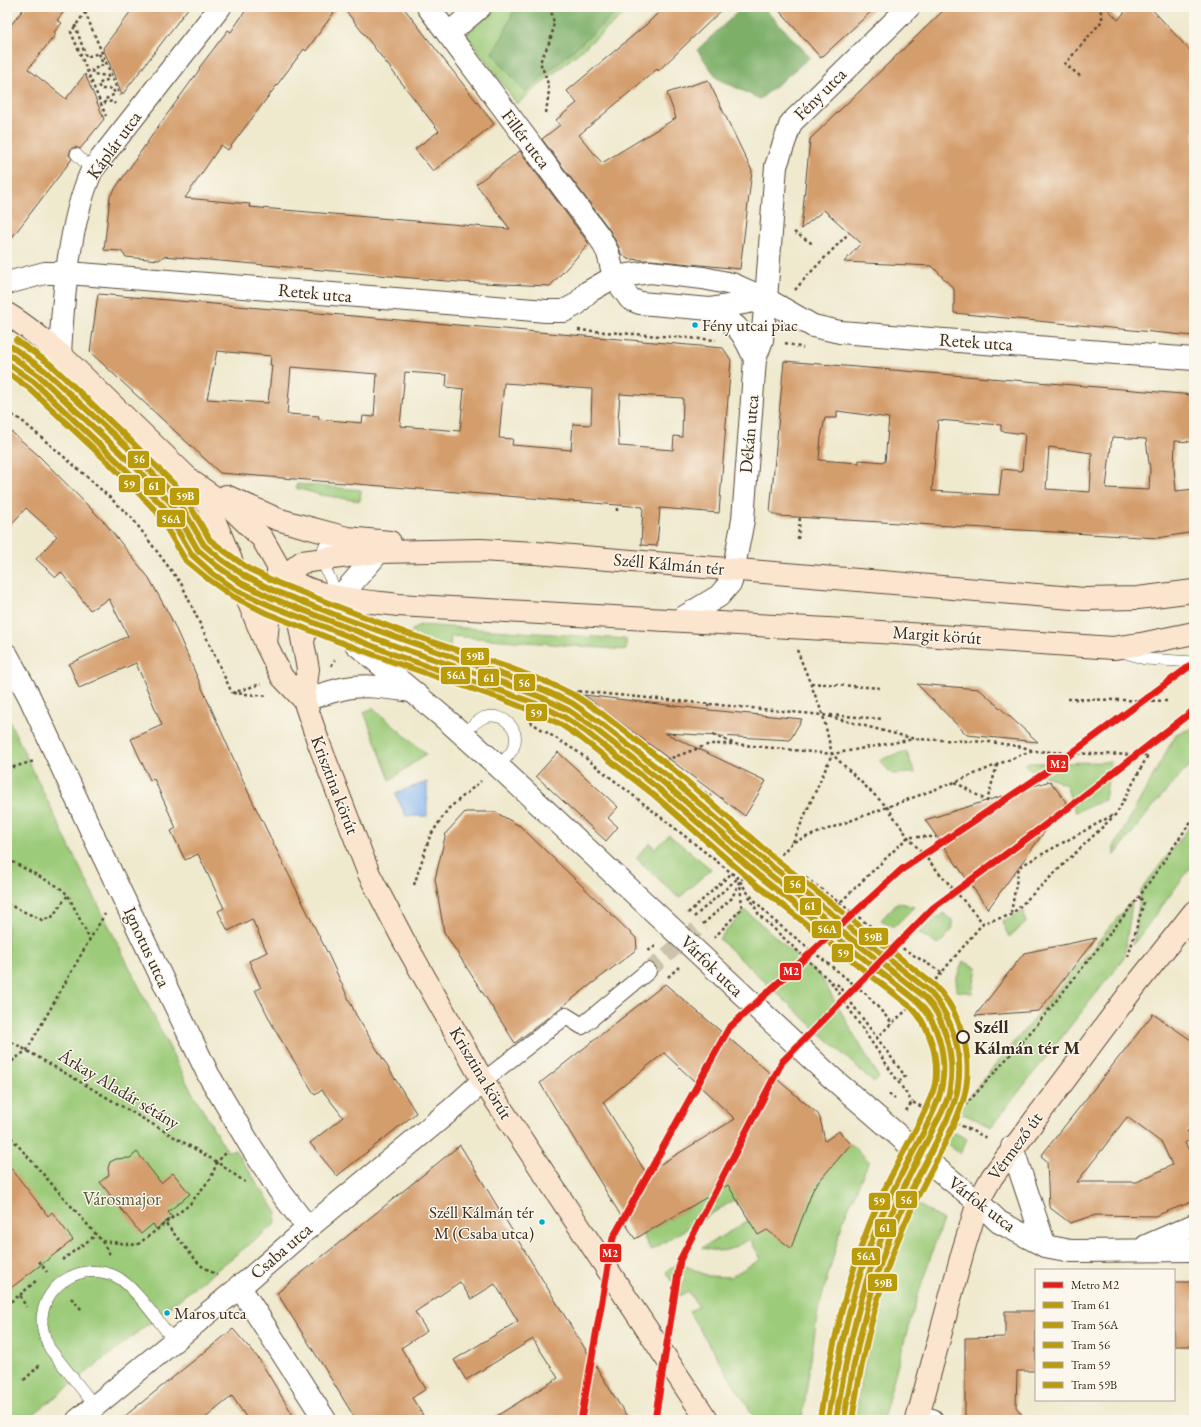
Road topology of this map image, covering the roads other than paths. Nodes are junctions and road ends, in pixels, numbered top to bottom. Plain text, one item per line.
1 (220, 7) edge
2 (428, 7) edge
3 (480, 7) edge
4 (909, 7) edge
5 (448, 34) junction
6 (76, 154) dead end
7 (92, 170) junction
8 (68, 273) junction
9 (614, 277) junction
10 (7, 284) edge
11 (766, 299) junction
12 (710, 309) junction
13 (7, 314) edge
14 (60, 354) junction
15 (755, 359) junction
16 (1194, 359) edge
17 (191, 481) junction
18 (208, 505) junction
19 (347, 538) junction
20 (480, 550) junction
21 (378, 552) junction
22 (321, 559) junction
23 (734, 569) junction
24 (284, 577) junction
25 (1194, 591) edge
26 (339, 598) junction
27 (679, 620) junction
28 (1194, 633) edge
29 (303, 640) junction
30 (266, 644) junction
31 (1113, 648) junction
32 (7, 655) edge
33 (1194, 662) edge
34 (413, 692) junction
35 (304, 700) junction
36 (463, 734) junction
37 (498, 766) junction
38 (1194, 912) edge
39 (648, 971) tunnel mouth
40 (483, 1081) junction
41 (1012, 1147) junction
42 (978, 1202) junction
43 (1194, 1225) edge
44 (308, 1228) junction
45 (1045, 1246) junction
46 (1138, 1250) junction
47 (1194, 1250) edge
48 (239, 1286) junction
49 (174, 1341) junction
50 (95, 1406) junction
51 (922, 1419) edge
52 (78, 1420) edge
53 (325, 1420) edge
54 (707, 1420) edge

1 - 7 street, Káplár utca
2 - 5 street, Fillér utca
3 - 5 street
4 - 11 street, Fény utca
5 - 9 street, Fillér utca
6 - 7 lane
7 - 8 street, Káplár utca
8 - 9 street, Retek utca
8 - 10 street, Retek utca
8 - 14 street, Káplár utca
9 - 11 street, Retek utca
9 - 12 street
11 - 12 street
11 - 15 street, Dékán utca
11 - 16 street, Retek utca
12 - 15 street
13 - 14 main road
14 - 17 main road
15 - 23 street, Dékán utca
17 - 18 main road
17 - 19 main road
17 - 24 main road
18 - 24 main road
18 - 30 main road
19 - 20 main road
19 - 22 lane
20 - 21 main road, Széll Kálmán tér
20 - 23 main road, Széll Kálmán tér
21 - 22 main road, Széll Kálmán tér
21 - 26 street
22 - 24 main road, Széll Kálmán tér
22 - 26 lane
23 - 25 main road
23 - 27 street, Széll Kálmán tér
24 - 26 main road
24 - 29 main road
24 - 30 main road, Széll Kálmán tér
26 - 27 main road
26 - 29 main road
26 - 34 street, Várfok utca
27 - 31 main road, Margit körút
28 - 31 main road, Margit körút
29 - 35 main road, Krisztina körút
30 - 35 main road, Krisztina körút
31 - 33 lane
32 - 44 street, Ignotus utca
34 - 35 street, Várfok utca
34 - 36 street, Várfok utca
35 - 40 main road, Krisztina körút
36 - 37 street, Várfok utca
36 - 37 lane
37 - 42 street, Várfok utca
38 - 41 main road, Vérmező út
39 - 40 street
40 - 44 street, Csaba utca
40 - 54 main road, Krisztina körút
41 - 42 main road, Vérmező út
41 - 45 street, Várfok utca
42 - 45 street, Várfok utca
42 - 51 main road, Vérmező út
43 - 46 street
44 - 48 street, Csaba utca
45 - 46 street, Várfok utca
46 - 47 street, Várfok utca
48 - 49 street, Csaba utca
48 - 53 street
49 - 50 street, Csaba utca
49 - 50 lane
50 - 52 street, Csaba utca

